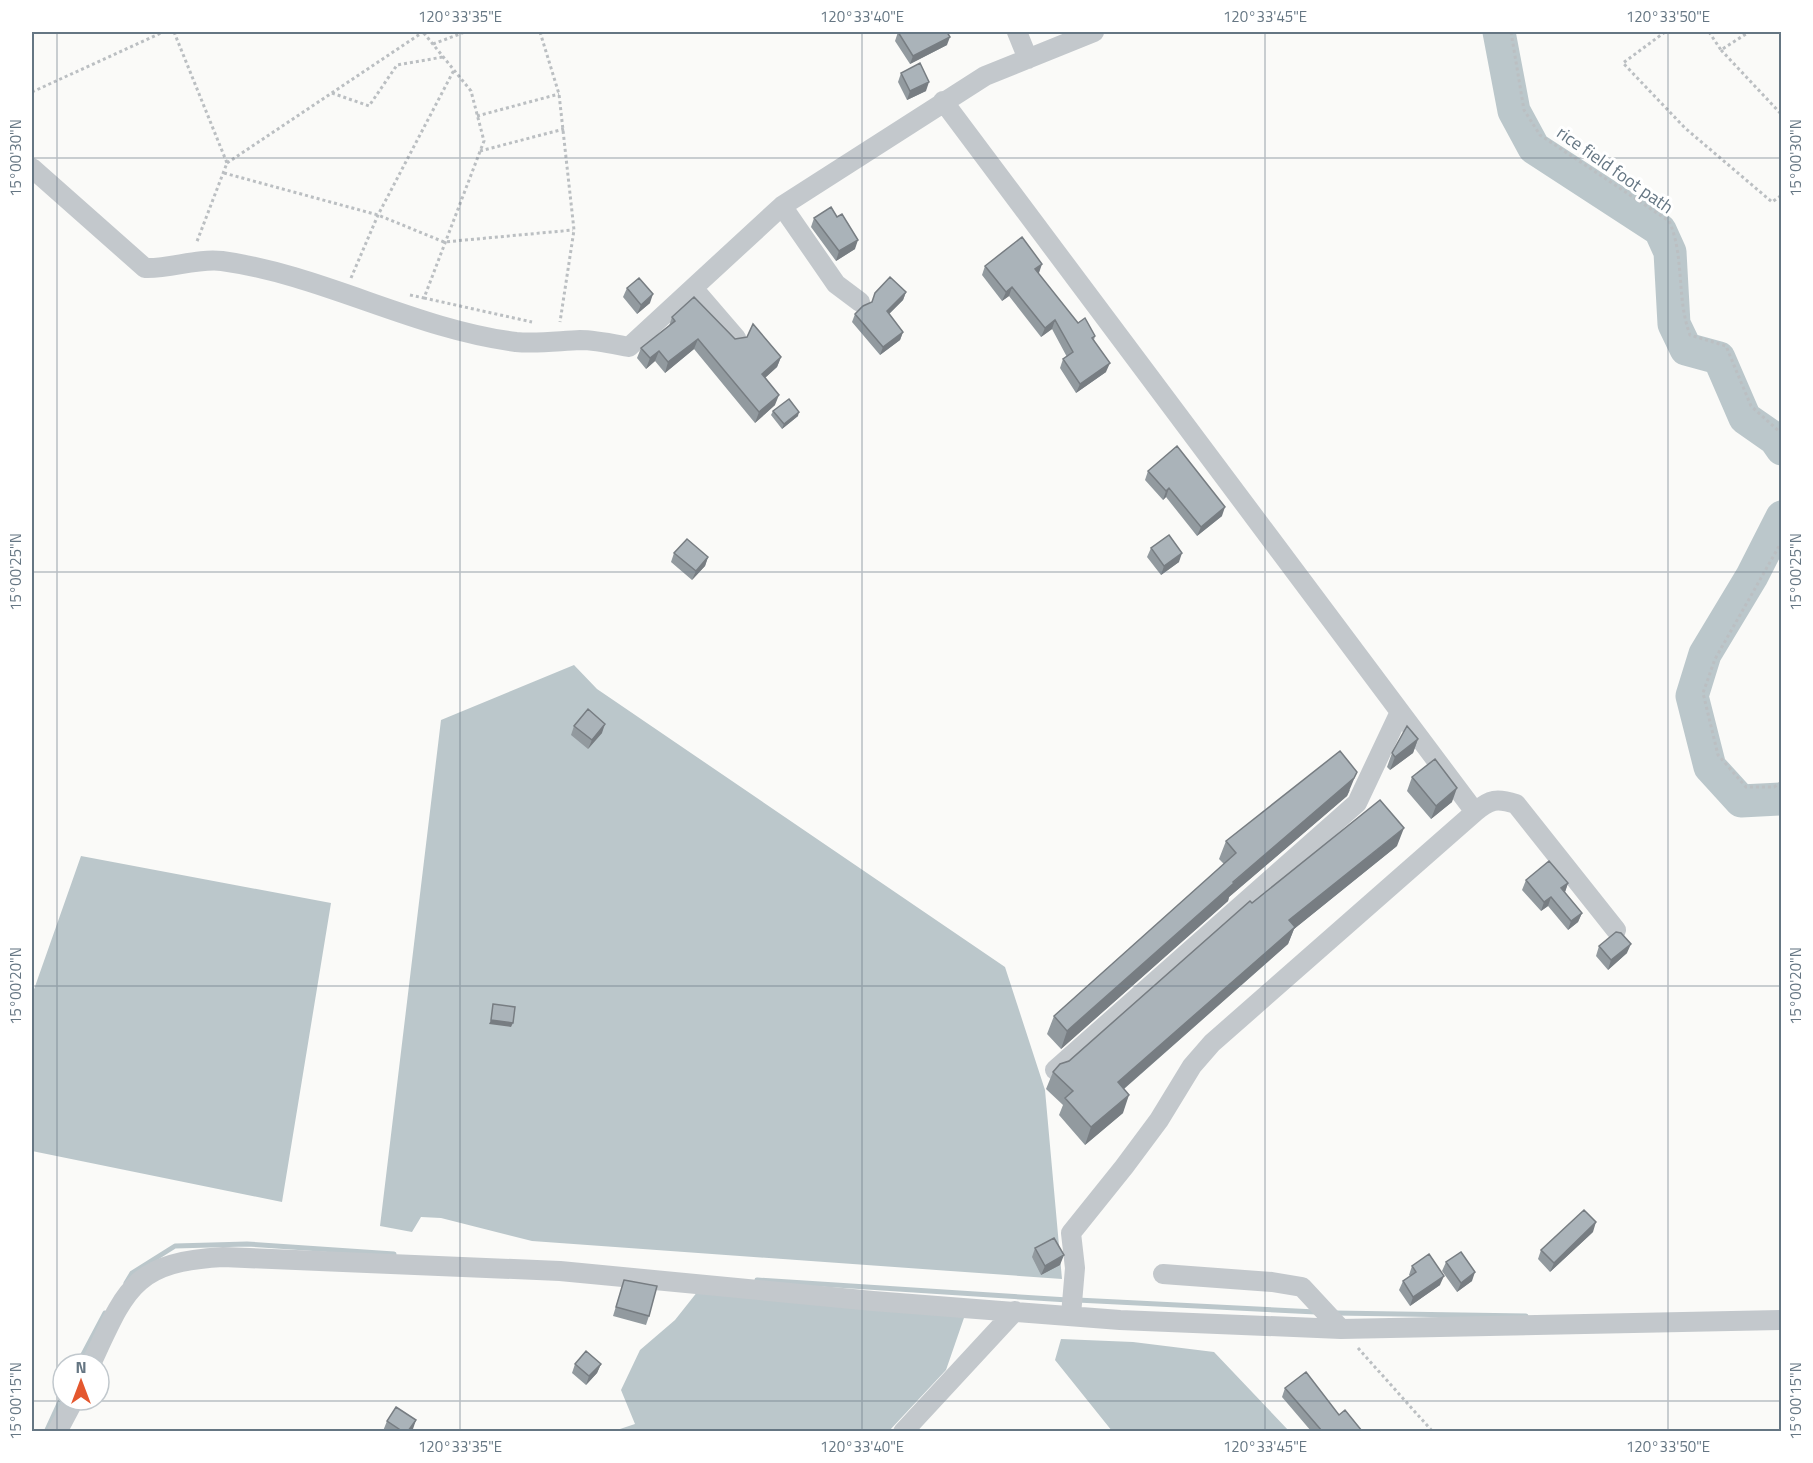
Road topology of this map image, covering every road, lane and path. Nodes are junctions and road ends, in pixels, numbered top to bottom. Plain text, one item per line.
1 (163, 32) edge
2 (174, 32) edge
3 (423, 32) edge
4 (465, 32) edge
5 (540, 32) edge
6 (1017, 32) edge
7 (1094, 32) edge
8 (1511, 32) edge
9 (1665, 32) edge
10 (1709, 32) edge
11 (1749, 32) edge
12 (433, 44) junction
13 (1721, 50) junction
14 (443, 57) junction
15 (1028, 59) junction
16 (454, 70) junction
17 (32, 92) edge
18 (332, 93) junction
19 (558, 94) junction
20 (943, 101) junction
21 (1782, 115) edge
22 (477, 116) junction
23 (564, 129) junction
24 (480, 150) junction
25 (227, 163) junction
26 (32, 168) edge
27 (224, 173) junction
28 (1782, 195) edge
29 (782, 206) junction
30 (378, 215) junction
31 (574, 230) junction
32 (444, 242) junction
33 (206, 247) dead end
34 (339, 276) dead end
35 (351, 279) junction
36 (361, 282) dead end
37 (693, 288) junction
38 (403, 293) dead end
39 (424, 298) junction
40 (860, 302) dead end
41 (536, 323) dead end
42 (559, 328) dead end
43 (736, 338) edge
44 (1782, 434) edge
45 (1782, 541) edge
46 (1399, 714) junction
47 (1782, 782) edge
48 (1475, 812) junction
49 (1616, 930) edge
50 (1055, 1070) edge
51 (1163, 1274) dead end
52 (1072, 1305) junction
53 (1015, 1311) junction
54 (1782, 1320) edge
55 (1335, 1323) junction
56 (97, 1352) edge
57 (67, 1412) edge
58 (57, 1431) edge
59 (903, 1431) edge
60 (1432, 1431) edge

1 - 17 path
2 - 25 path
3 - 12 path
3 - 18 path
4 - 12 path
5 - 19 path
6 - 15 street
7 - 15 street
8 - 44 path, rice field foot path
9 - 28 path
10 - 13 path
11 - 13 path
12 - 14 path
13 - 21 path
14 - 16 path
14 - 18 path
15 - 20 street
16 - 22 path
16 - 30 path
18 - 25 path
19 - 22 path
19 - 23 path
20 - 29 street
20 - 46 street
22 - 24 path
23 - 24 path
23 - 31 path
24 - 32 path
25 - 27 path
26 - 37 street
27 - 30 path
27 - 33 path
29 - 37 street
29 - 40 street
30 - 32 path
30 - 35 path
31 - 32 path
31 - 42 path
32 - 39 path
34 - 35 path
35 - 36 path
37 - 43 street
38 - 39 path
39 - 41 path
45 - 47 path
46 - 48 street
46 - 50 street
48 - 49 street
48 - 52 street
51 - 55 street
52 - 53 street
52 - 55 street
53 - 56 street
53 - 59 street
54 - 55 street
55 - 60 path
57 - 58 street

